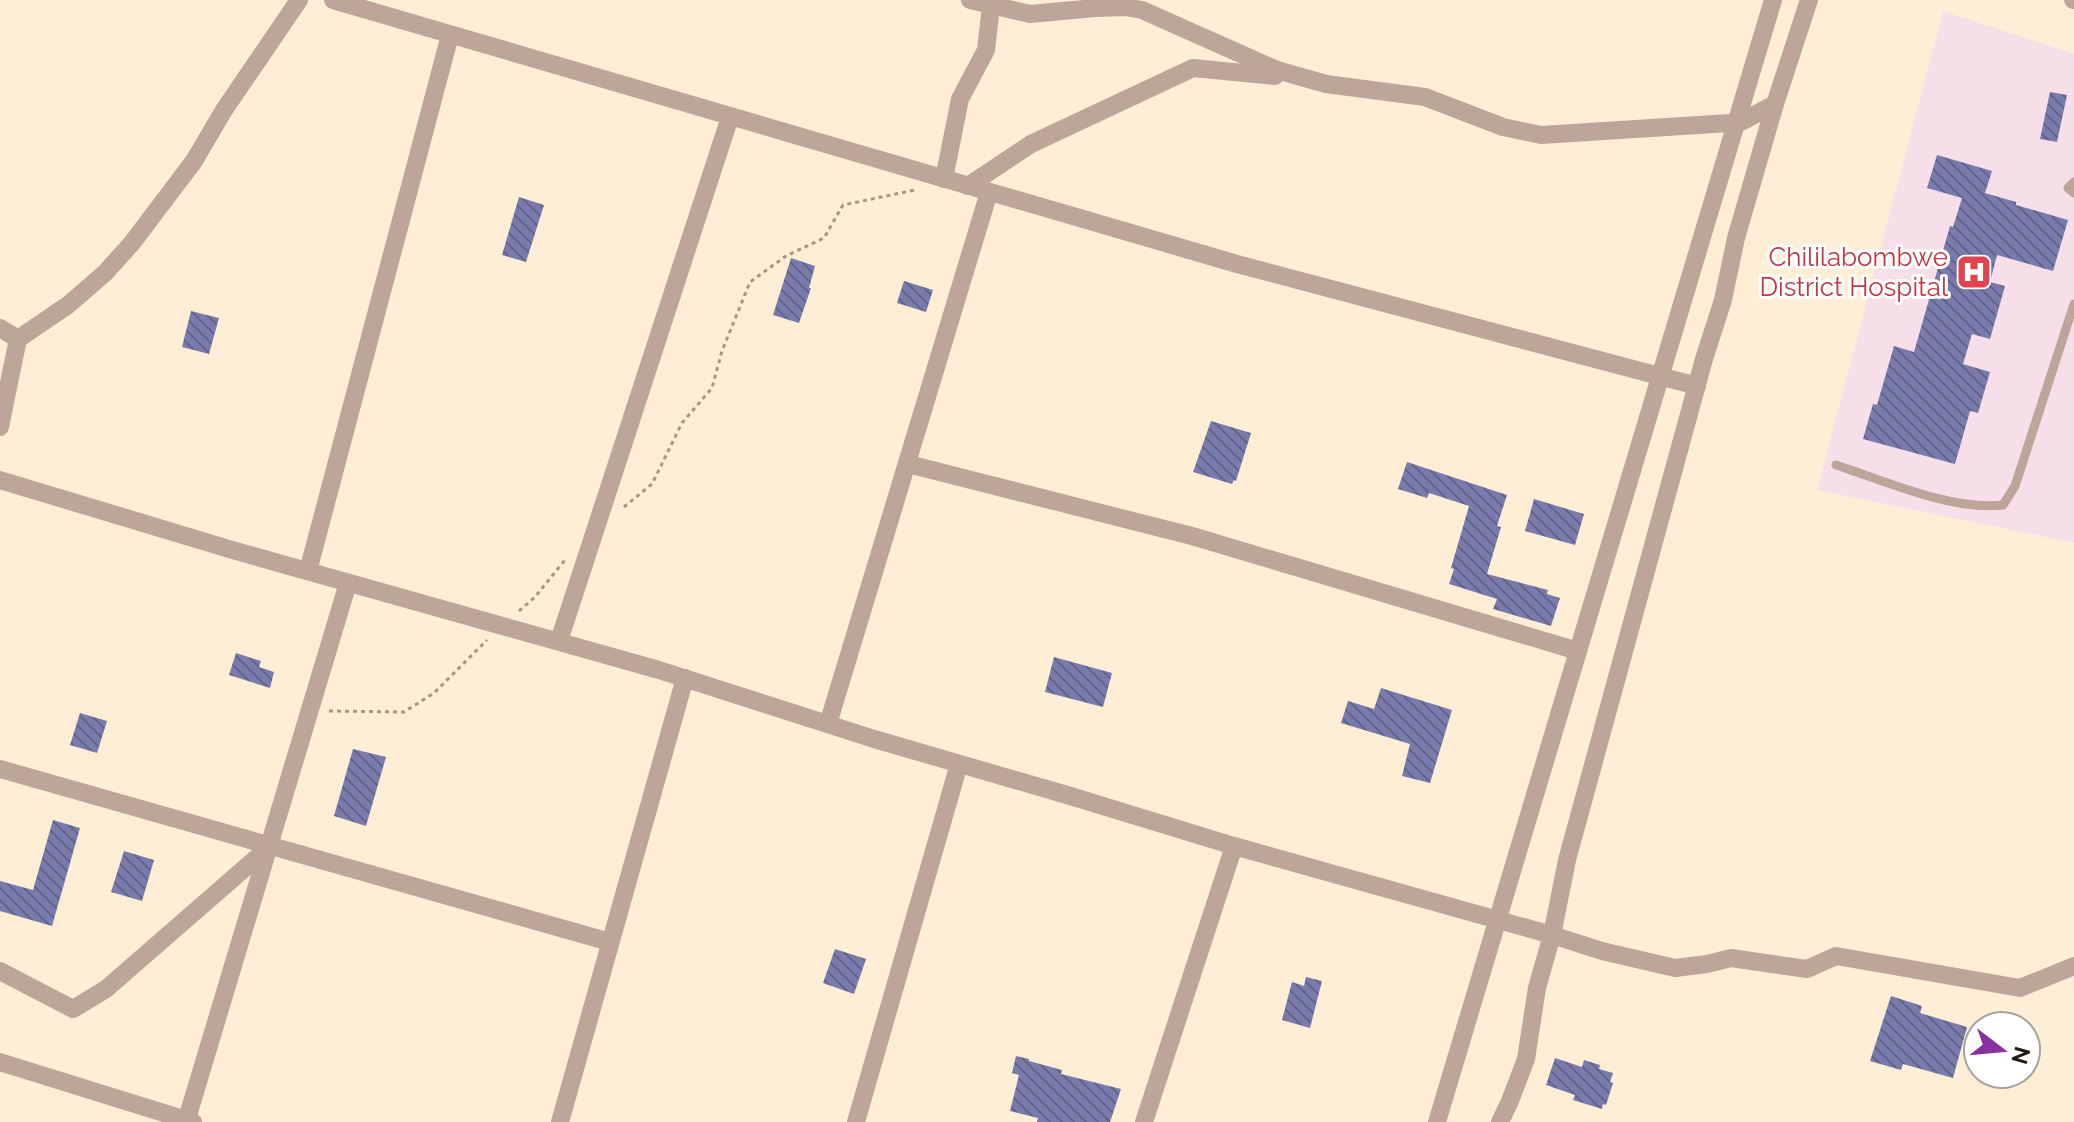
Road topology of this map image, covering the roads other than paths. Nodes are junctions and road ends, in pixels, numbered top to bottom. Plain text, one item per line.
1 (299, 0) edge
2 (333, 0) edge
3 (970, 0) edge
4 (1773, 0) edge
5 (1809, 0) edge
6 (991, 6) junction
7 (450, 35) junction
8 (1307, 79) junction
9 (1775, 104) junction
10 (730, 117) junction
11 (1736, 122) junction
12 (944, 179) junction
13 (968, 186) junction
14 (989, 192) junction
15 (2074, 304) edge
16 (0, 328) edge
17 (18, 339) junction
18 (1660, 376) junction
19 (1697, 386) junction
20 (0, 427) edge
21 (908, 464) junction
22 (1836, 465) dead end
23 (0, 480) edge
24 (308, 571) junction
25 (348, 583) junction
26 (559, 641) junction
27 (1578, 651) junction
28 (685, 678) junction
29 (828, 724) junction
30 (959, 764) junction
31 (0, 769) edge
32 (1234, 846) junction
33 (269, 847) junction
34 (1498, 919) junction
35 (1552, 935) junction
36 (610, 942) junction
37 (2074, 966) edge
38 (0, 971) edge
39 (0, 1062) edge
40 (189, 1121) edge
41 (560, 1122) edge
42 (856, 1122) edge
43 (1144, 1122) edge
44 (1437, 1122) edge
45 (1500, 1122) edge

1 - 17 street
2 - 7 street
3 - 6 street
4 - 11 street
5 - 9 street
6 - 8 street
6 - 12 street
7 - 10 street
7 - 24 street
8 - 11 street
8 - 13 street
9 - 11 street
9 - 19 street
10 - 12 street
10 - 26 street
11 - 18 street
12 - 13 street
13 - 14 street
14 - 18 street
14 - 21 street
15 - 22 lane
16 - 17 street
17 - 20 street
18 - 19 street
18 - 27 street
19 - 35 street
21 - 27 street
21 - 29 street
23 - 24 street
24 - 25 street
25 - 26 street
25 - 33 street
26 - 28 street
27 - 34 street
28 - 29 street
28 - 36 street
29 - 30 street
30 - 32 street
30 - 42 street
31 - 33 street
32 - 34 street
32 - 43 street
33 - 36 street
33 - 38 street
33 - 40 street
34 - 35 street
34 - 44 street
35 - 37 street
35 - 45 street
36 - 41 street
39 - 40 street

